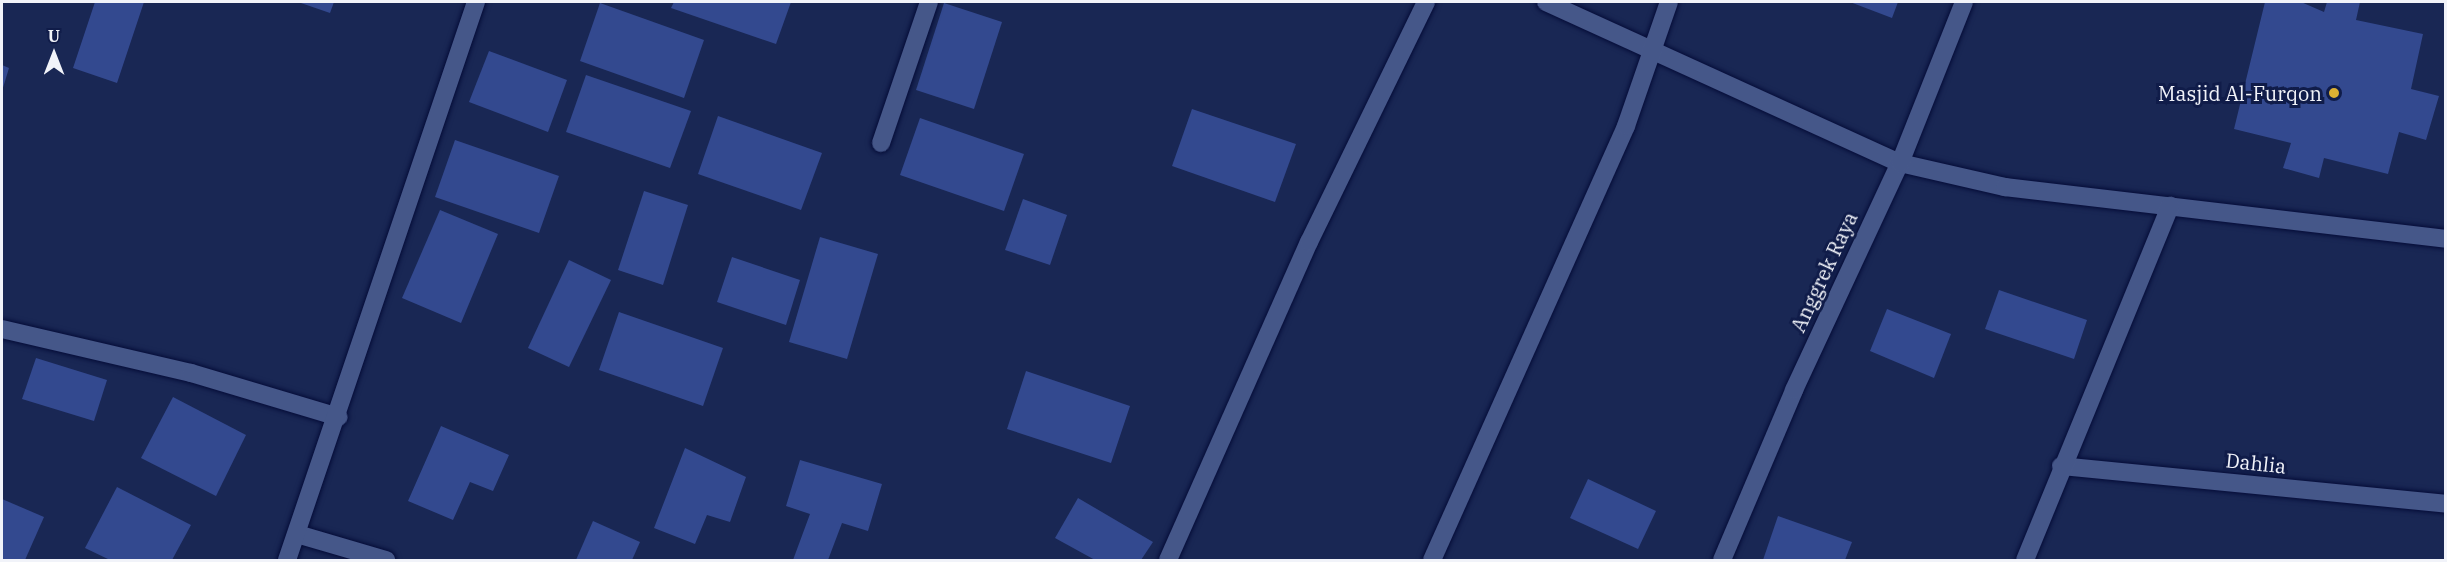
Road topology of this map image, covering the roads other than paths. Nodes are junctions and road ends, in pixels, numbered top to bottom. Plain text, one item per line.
1 (477, 2) edge
2 (929, 2) edge
3 (1426, 2) edge
4 (1546, 2) edge
5 (1669, 2) edge
6 (1964, 2) edge
7 (1651, 51) junction
8 (881, 143) dead end
9 (1900, 163) junction
10 (2170, 206) junction
11 (2445, 238) edge
12 (2, 329) edge
13 (339, 417) junction
14 (2061, 466) junction
15 (2445, 504) edge
16 (297, 534) junction
17 (287, 561) edge
18 (386, 561) edge
19 (1168, 561) edge
20 (1432, 561) edge
21 (1722, 561) edge
22 (2025, 561) edge

1 - 13 street
2 - 8 street
3 - 19 street
4 - 7 street
5 - 7 street
6 - 9 street, Anggrek Raya
7 - 9 street
7 - 20 street
9 - 10 street
9 - 21 street, Anggrek Raya
10 - 11 street
10 - 14 street
12 - 13 street
13 - 16 street
14 - 15 street, Dahlia
14 - 22 street
16 - 17 street
16 - 18 street

